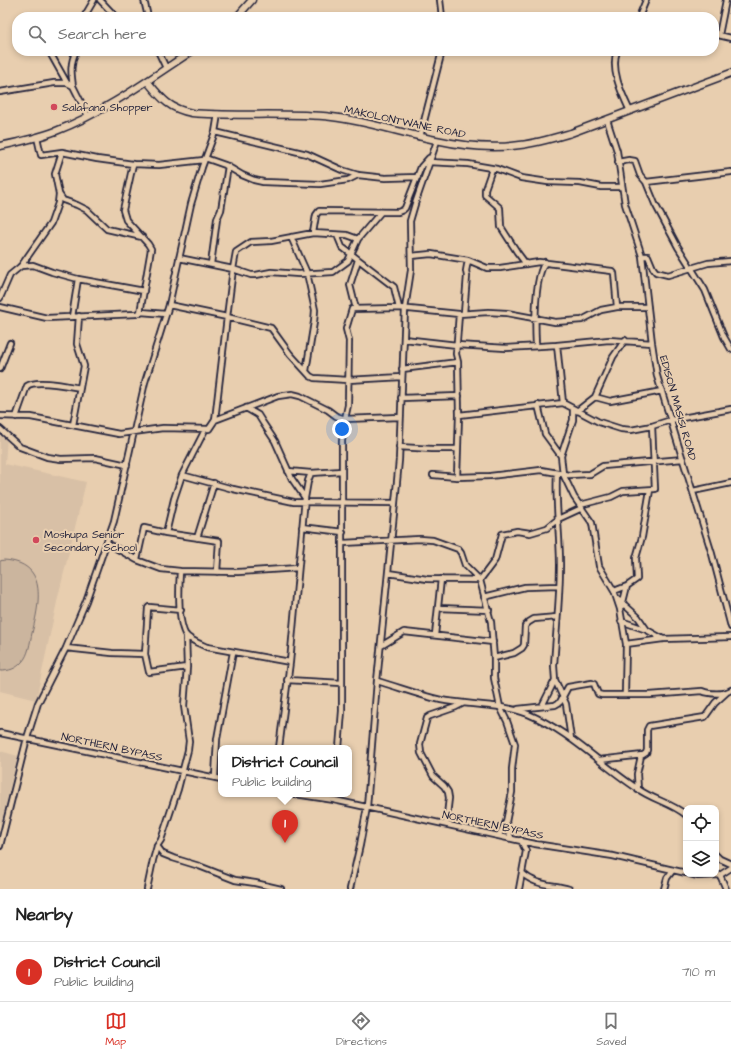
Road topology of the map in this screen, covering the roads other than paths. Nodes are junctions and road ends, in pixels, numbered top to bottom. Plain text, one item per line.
1 (94, 0) edge
2 (100, 0) edge
3 (144, 0) edge
4 (252, 0) edge
5 (440, 0) edge
6 (646, 0) edge
7 (726, 0) edge
8 (87, 12) edge
9 (111, 12) edge
10 (147, 12) edge
11 (241, 12) edge
12 (441, 12) edge
13 (641, 12) edge
14 (719, 24) edge
15 (719, 35) edge
16 (731, 38) edge
17 (52, 56) edge
18 (74, 56) edge
19 (160, 56) edge
20 (184, 56) edge
21 (441, 56) edge
22 (616, 56) edge
23 (166, 68) junction
24 (731, 73) edge
25 (147, 81) junction
26 (67, 83) junction
27 (73, 86) junction
28 (0, 92) edge
29 (630, 111) junction
30 (218, 114) junction
31 (88, 116) junction
32 (607, 120) junction
33 (215, 132) junction
34 (37, 137) junction
35 (420, 137) junction
36 (437, 140) junction
37 (0, 146) edge
38 (62, 152) junction
39 (431, 157) junction
40 (205, 159) junction
41 (429, 162) junction
42 (618, 162) junction
43 (133, 164) junction
44 (228, 166) junction
45 (492, 169) junction
46 (731, 172) edge
47 (358, 175) junction
48 (418, 177) junction
49 (646, 182) junction
50 (621, 187) junction
51 (59, 194) junction
52 (381, 212) junction
53 (313, 233) junction
54 (336, 234) junction
55 (292, 237) junction
56 (143, 238) junction
57 (358, 239) junction
58 (351, 255) junction
59 (411, 256) junction
60 (642, 256) junction
61 (179, 258) junction
62 (358, 260) junction
63 (468, 260) junction
64 (731, 261) edge
65 (545, 262) junction
66 (211, 264) junction
67 (526, 264) junction
68 (21, 266) junction
69 (692, 267) junction
70 (233, 269) junction
71 (307, 273) junction
72 (78, 279) junction
73 (144, 291) junction
74 (0, 297) edge
75 (169, 305) junction
76 (0, 307) edge
77 (617, 307) junction
78 (648, 307) junction
79 (399, 308) junction
80 (356, 309) junction
81 (405, 309) junction
82 (140, 313) junction
83 (166, 314) junction
84 (462, 314) junction
85 (79, 316) junction
86 (72, 317) junction
87 (227, 317) junction
88 (535, 318) junction
89 (404, 338) junction
90 (625, 340) junction
91 (10, 343) dead end
92 (652, 343) junction
93 (457, 345) junction
94 (556, 345) junction
95 (536, 346) junction
96 (731, 349) edge
97 (458, 362) junction
98 (0, 366) edge
99 (306, 370) junction
100 (402, 370) junction
101 (402, 377) junction
102 (348, 380) junction
103 (80, 388) junction
104 (662, 392) junction
105 (459, 396) junction
106 (595, 397) junction
107 (401, 398) junction
108 (563, 403) junction
109 (538, 405) junction
110 (246, 408) junction
111 (731, 409) edge
112 (575, 410) junction
113 (459, 415) junction
114 (0, 416) edge
115 (16, 416) junction
116 (400, 417) junction
117 (345, 419) junction
118 (215, 420) junction
119 (671, 420) junction
120 (73, 425) junction
121 (652, 426) junction
122 (0, 429) edge
123 (205, 430) junction
124 (134, 431) junction
125 (400, 447) junction
126 (458, 449) junction
127 (561, 456) junction
128 (683, 459) junction
129 (655, 462) junction
130 (127, 465) junction
131 (288, 471) junction
132 (342, 471) junction
133 (311, 473) junction
134 (557, 473) junction
135 (563, 474) junction
136 (182, 475) junction
137 (433, 475) dead end
138 (457, 477) junction
139 (214, 483) junction
140 (731, 483) edge
141 (650, 490) junction
142 (693, 491) junction
143 (305, 500) junction
144 (343, 503) junction
145 (395, 503) junction
146 (581, 507) junction
147 (558, 519) junction
148 (302, 527) junction
149 (343, 532) junction
150 (166, 533) junction
151 (196, 538) junction
152 (391, 541) junction
153 (107, 543) junction
154 (343, 544) junction
155 (137, 560) junction
156 (298, 568) junction
157 (180, 571) junction
158 (217, 572) junction
159 (388, 573) junction
160 (441, 579) junction
161 (480, 580) junction
162 (559, 586) junction
163 (627, 586) junction
164 (614, 590) junction
165 (484, 597) junction
166 (617, 598) junction
167 (623, 604) junction
168 (439, 608) junction
169 (620, 609) junction
170 (181, 610) junction
171 (489, 610) junction
172 (557, 617) junction
173 (621, 621) junction
174 (731, 628) edge
175 (647, 630) junction
176 (186, 635) junction
177 (435, 635) junction
178 (731, 637) edge
179 (663, 639) junction
180 (493, 642) junction
181 (626, 644) junction
182 (381, 646) junction
183 (66, 648) junction
184 (233, 652) junction
185 (145, 654) junction
186 (494, 658) junction
187 (290, 662) junction
188 (187, 667) junction
189 (287, 680) junction
190 (555, 680) junction
191 (377, 681) junction
192 (342, 683) junction
193 (729, 691) edge
194 (625, 694) junction
195 (563, 697) junction
196 (464, 702) junction
197 (542, 706) junction
198 (500, 707) junction
199 (514, 709) junction
200 (0, 733) edge
201 (27, 738) junction
202 (571, 739) junction
203 (279, 745) edge
204 (339, 745) edge
205 (641, 756) junction
206 (599, 760) junction
207 (183, 771) junction
208 (215, 777) junction
209 (218, 778) edge
210 (638, 790) junction
211 (314, 797) edge
212 (334, 797) edge
213 (334, 800) junction
214 (367, 807) junction
215 (683, 813) edge
216 (506, 822) junction
217 (446, 824) junction
218 (499, 835) junction
219 (511, 838) junction
220 (521, 840) junction
221 (535, 844) junction
222 (0, 846) edge
223 (157, 846) junction
224 (526, 851) junction
225 (719, 858) edge
226 (731, 864) edge
227 (731, 868) edge
228 (673, 870) junction
229 (683, 872) edge
230 (522, 873) junction
231 (720, 875) joint
232 (147, 889) edge
233 (281, 889) edge
234 (350, 889) edge
235 (519, 889) edge
236 (569, 889) edge
237 (664, 889) edge
238 (726, 889) edge

1 - 8 street
2 - 9 street
3 - 10 street
4 - 11 main road
5 - 12 street
6 - 13 street
7 - 14 street
15 - 16 street
17 - 26 street
18 - 27 street
19 - 23 street
20 - 23 main road
21 - 35 street
22 - 29 street
23 - 25 main road
24 - 29 main road, MAKOLONTWANE ROAD
25 - 30 main road, MAKOLONTWANE ROAD
25 - 31 main road
26 - 27 street
26 - 28 street
27 - 31 street
29 - 32 main road, MAKOLONTWANE ROAD
30 - 33 street
30 - 35 main road, MAKOLONTWANE ROAD
31 - 34 main road
32 - 36 main road, MAKOLONTWANE ROAD
32 - 42 street, EDISON MASISI ROAD
33 - 40 street
33 - 47 street
34 - 37 main road
34 - 38 street
35 - 36 main road, MAKOLONTWANE ROAD
36 - 39 street
38 - 43 street
38 - 51 street
39 - 41 street
39 - 48 street
40 - 43 street
40 - 44 street
40 - 61 street
41 - 45 street
41 - 59 street
42 - 49 street
42 - 50 street, EDISON MASISI ROAD
43 - 56 street
44 - 47 street
44 - 66 street
45 - 50 street
45 - 67 street
46 - 49 street
47 - 48 street
48 - 52 street
49 - 69 street
50 - 60 street, EDISON MASISI ROAD
51 - 56 street
51 - 68 street
52 - 53 street
52 - 57 street
53 - 54 street
53 - 55 street
54 - 57 street
54 - 58 street
55 - 70 street
55 - 71 street
56 - 73 street
57 - 58 street
58 - 62 street
58 - 71 street
59 - 63 street
59 - 81 street
60 - 69 street
60 - 78 street, EDISON MASISI ROAD
61 - 66 street
61 - 75 street
62 - 79 street
62 - 80 street
63 - 67 street
63 - 84 street
64 - 69 street
65 - 67 street
65 - 77 street
65 - 88 street
66 - 70 street
68 - 72 street
68 - 74 street
69 - 96 street
70 - 71 street
70 - 87 street
71 - 99 street
72 - 73 street
72 - 86 street
73 - 82 street
75 - 83 street
75 - 87 street
76 - 86 street
77 - 78 street
77 - 88 street
78 - 92 street, EDISON MASISI ROAD
79 - 80 street
79 - 81 street
80 - 102 street
81 - 84 street
81 - 89 street
82 - 83 street
82 - 85 street
83 - 124 street
84 - 88 street
84 - 93 street
85 - 86 street
85 - 103 street
87 - 99 street
87 - 118 street
88 - 95 street
89 - 93 street
89 - 100 street
90 - 92 street
90 - 94 street
90 - 106 street
91 - 98 street
92 - 104 street, EDISON MASISI ROAD
93 - 95 street
93 - 97 street
94 - 95 street
94 - 108 street
97 - 100 street
97 - 105 street
99 - 102 street
100 - 101 street
101 - 102 street
101 - 107 street
102 - 117 street
103 - 115 street
103 - 120 street
104 - 106 street
104 - 119 street, EDISON MASISI ROAD
105 - 107 street
105 - 113 street
106 - 112 street
107 - 116 street
108 - 109 street
108 - 112 street
109 - 113 street
109 - 127 street
110 - 117 street
110 - 118 street
110 - 131 street
111 - 119 street
112 - 121 street
112 - 127 street
113 - 126 street
114 - 115 street
115 - 120 street
116 - 117 street
116 - 125 street
117 - 132 street
118 - 123 street
119 - 121 street
119 - 128 street, EDISON MASISI ROAD
120 - 124 street
121 - 129 street
122 - 130 street
123 - 124 street
123 - 136 street
124 - 130 street
125 - 126 street
125 - 145 street
126 - 138 street
127 - 135 street
128 - 129 street
128 - 142 street, EDISON MASISI ROAD
129 - 135 street
129 - 141 street
130 - 153 street
131 - 133 street
131 - 143 street
132 - 133 street
132 - 144 street
133 - 143 street
134 - 135 street
134 - 138 street
134 - 147 street
135 - 146 street
136 - 139 street
136 - 150 street
137 - 138 street
139 - 143 street
139 - 151 street
140 - 142 street
141 - 146 street
141 - 163 street
142 - 174 street, EDISON MASISI ROAD
143 - 144 street
143 - 148 street
144 - 145 street
144 - 149 street
145 - 152 street
146 - 147 street
146 - 164 street
147 - 161 street
147 - 162 street
148 - 149 street
148 - 156 street
149 - 154 street
150 - 151 street
150 - 155 street
151 - 158 street
152 - 154 street
152 - 159 street
152 - 161 street
153 - 155 street
153 - 183 street
154 - 192 street
155 - 157 street
156 - 158 street
156 - 187 street
157 - 158 street
157 - 170 street
159 - 160 street
159 - 182 street
160 - 161 street
160 - 168 street
161 - 165 street
162 - 165 street
162 - 172 street
163 - 164 street
163 - 167 street
164 - 166 street
165 - 171 street
166 - 167 street
166 - 169 street
167 - 169 street
167 - 175 street
168 - 171 street
168 - 177 street
169 - 173 street
170 - 176 street
170 - 185 street
171 - 180 street
172 - 186 street
172 - 190 street
173 - 175 street
173 - 181 street
175 - 179 street
176 - 184 street
176 - 188 street
177 - 180 street
177 - 182 street
178 - 179 street
179 - 181 street
180 - 186 street
181 - 194 street
182 - 191 street
183 - 185 street
183 - 201 street
184 - 187 street
184 - 208 street
185 - 188 street
186 - 198 street
187 - 189 street
188 - 207 street
189 - 192 street
189 - 203 street
190 - 195 street
190 - 197 street
191 - 196 street
191 - 214 street
192 - 204 street
193 - 194 street
193 - 205 street
194 - 195 street
195 - 197 street
195 - 202 street
196 - 198 street
196 - 217 street
197 - 199 street
198 - 199 street
198 - 216 street
199 - 202 street
200 - 201 street, NORTHERN BYPASS
201 - 207 street, NORTHERN BYPASS
201 - 222 street
202 - 206 street
205 - 206 street
205 - 210 street
206 - 210 street
207 - 208 street, NORTHERN BYPASS
207 - 223 street
208 - 209 street, NORTHERN BYPASS
210 - 215 street
211 - 213 street, NORTHERN BYPASS
212 - 213 street
213 - 214 street, NORTHERN BYPASS
214 - 217 street, NORTHERN BYPASS
214 - 234 street
216 - 218 street
216 - 219 street
217 - 218 street, NORTHERN BYPASS
218 - 219 street, NORTHERN BYPASS
219 - 220 street, NORTHERN BYPASS
220 - 221 street, NORTHERN BYPASS
220 - 224 street
221 - 224 street
221 - 228 street, NORTHERN BYPASS
223 - 232 street
223 - 233 street
224 - 230 street
225 - 226 street
227 - 231 street
228 - 229 street, NORTHERN BYPASS
228 - 237 street
230 - 235 street
230 - 236 street
231 - 238 street

